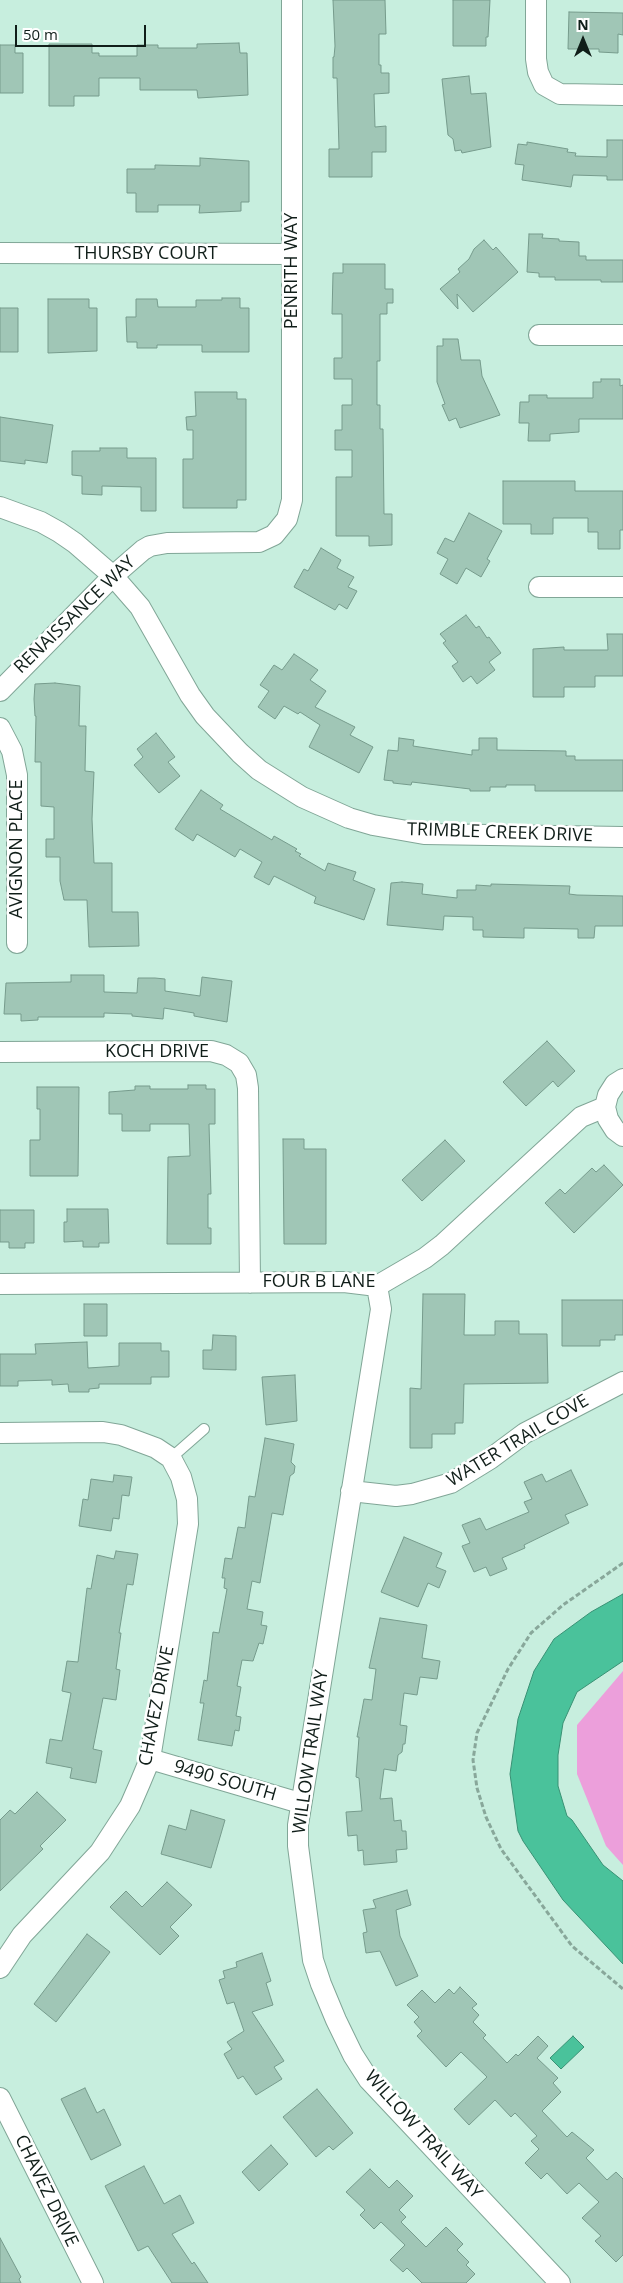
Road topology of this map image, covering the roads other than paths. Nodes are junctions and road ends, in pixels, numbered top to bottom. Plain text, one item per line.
1 (292, 0) edge
2 (536, 0) edge
3 (623, 95) edge
4 (0, 253) edge
5 (292, 254) junction
6 (539, 335) dead end
7 (623, 335) edge
8 (0, 507) edge
9 (274, 535) joint
10 (113, 576) junction
11 (539, 587) dead end
12 (623, 587) edge
13 (0, 692) edge
14 (0, 728) edge
15 (623, 837) edge
16 (17, 943) dead end
17 (0, 1052) edge
18 (623, 1079) edge
19 (605, 1107) junction
20 (623, 1136) edge
21 (250, 1283) junction
22 (0, 1284) edge
23 (378, 1286) junction
24 (623, 1382) edge
25 (204, 1429) dead end
26 (0, 1433) edge
27 (171, 1458) junction
28 (351, 1492) junction
29 (150, 1759) junction
30 (300, 1803) junction
31 (0, 1968) edge
32 (0, 2098) edge
33 (93, 2283) edge
34 (560, 2283) edge

1 - 5 street, PENRITH WAY
2 - 3 street
4 - 5 street, THURSBY COURT
5 - 9 street, PENRITH WAY
6 - 7 street
8 - 10 street, TRIMBLE CREEK DRIVE
9 - 10 street, RENAISSANCE WAY
10 - 13 street, RENAISSANCE WAY
10 - 15 street, TRIMBLE CREEK DRIVE
11 - 12 street
14 - 16 street, AVIGNON PLACE
17 - 21 street, KOCH DRIVE
18 - 19 street
19 - 20 street
19 - 23 street, FOUR B LANE
21 - 22 street, FOUR B LANE
21 - 23 street, FOUR B LANE
23 - 28 street, WILLOW TRAIL WAY
24 - 28 street, WATER TRAIL COVE
25 - 27 lane
26 - 27 street
27 - 29 street, CHAVEZ DRIVE
28 - 30 street, WILLOW TRAIL WAY
29 - 30 street, 9490 SOUTH
29 - 31 street, CHAVEZ DRIVE
30 - 34 street, WILLOW TRAIL WAY
32 - 33 street, CHAVEZ DRIVE

